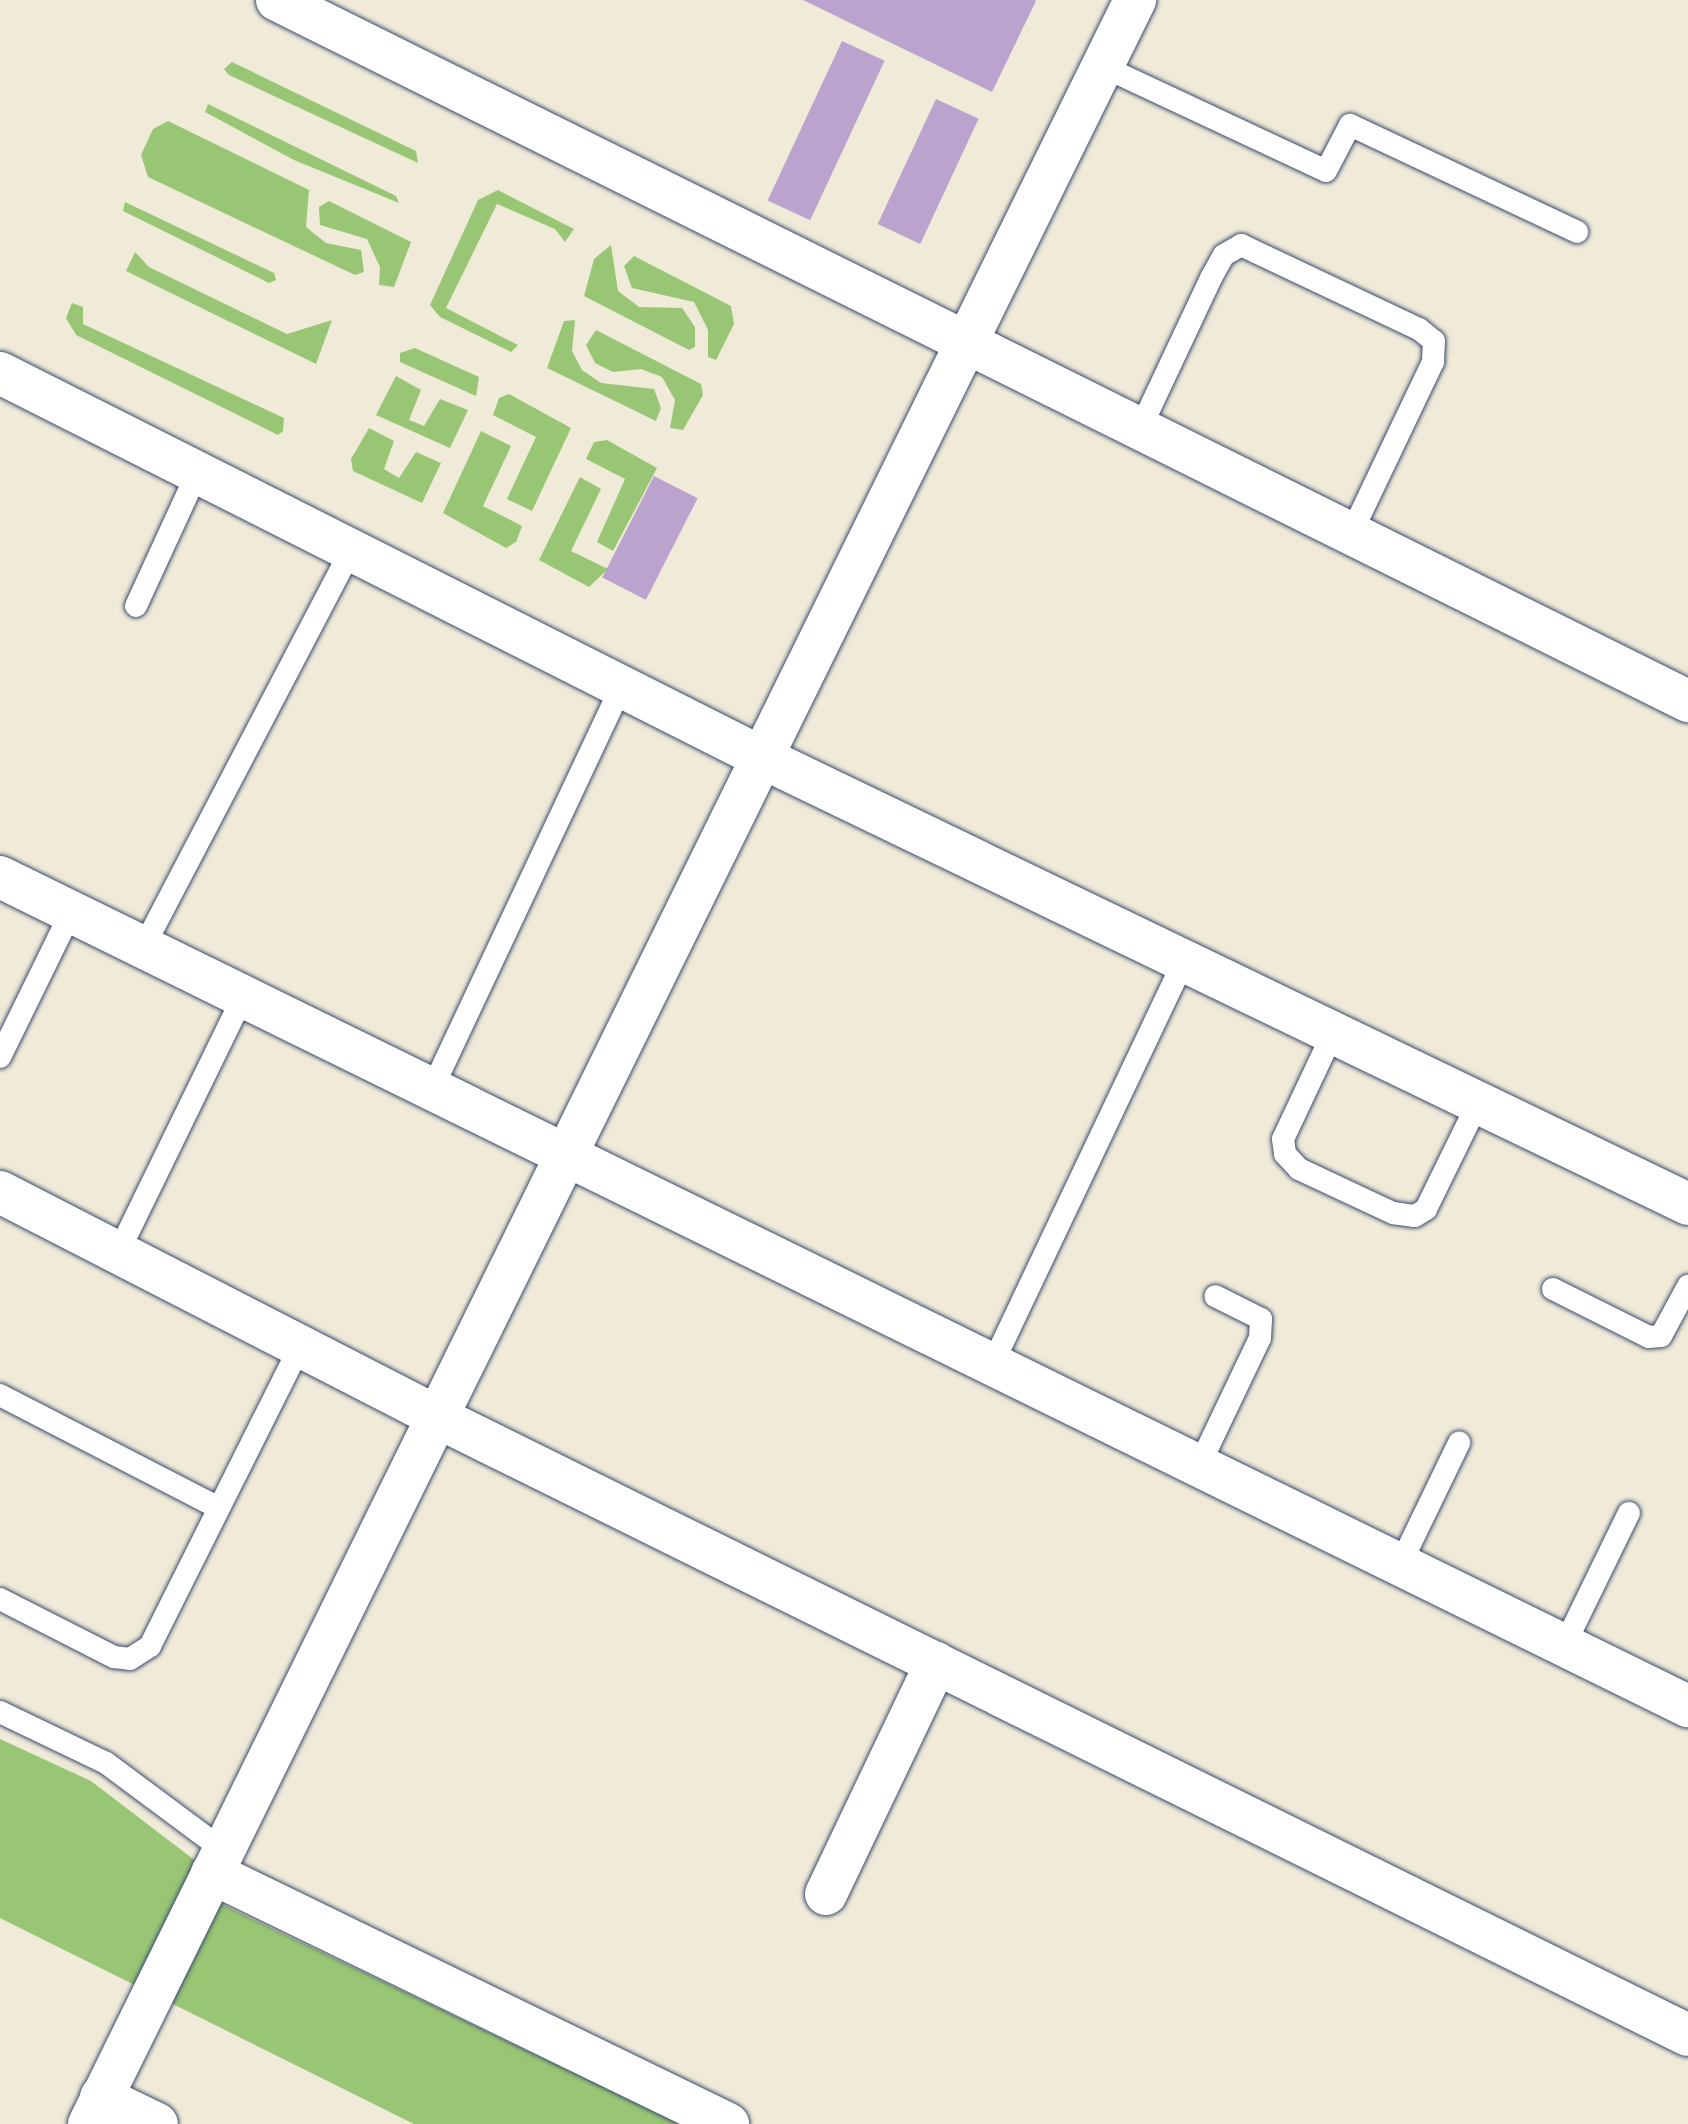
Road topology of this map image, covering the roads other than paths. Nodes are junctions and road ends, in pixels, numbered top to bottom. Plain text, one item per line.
1 (277, 0) edge
2 (1135, 0) edge
3 (1102, 66) junction
4 (1576, 232) dead end
5 (966, 343) junction
6 (0, 374) edge
7 (1140, 430) junction
8 (198, 471) junction
9 (1351, 534) junction
10 (352, 547) junction
11 (136, 606) dead end
12 (622, 686) junction
13 (1688, 701) edge
14 (762, 757) junction
15 (0, 877) edge
16 (71, 912) junction
17 (143, 948) junction
18 (1184, 961) junction
19 (243, 996) junction
20 (1332, 1035) junction
21 (0, 1057) edge
22 (432, 1089) junction
23 (1477, 1105) junction
24 (566, 1155) junction
25 (0, 1192) edge
26 (1688, 1204) edge
27 (118, 1253) junction
28 (1688, 1286) edge
29 (1553, 1289) dead end
30 (1216, 1296) dead end
31 (300, 1346) junction
32 (992, 1365) junction
33 (0, 1396) edge
34 (437, 1417) junction
35 (1459, 1443) dead end
36 (1199, 1466) junction
37 (219, 1508) junction
38 (1629, 1513) dead end
39 (1400, 1565) junction
40 (0, 1600) edge
41 (1564, 1646) junction
42 (936, 1663) junction
43 (1688, 1706) edge
44 (0, 1712) edge
45 (218, 1862) junction
46 (826, 1894) dead end
47 (1688, 2035) edge
48 (95, 2111) edge
49 (158, 2124) edge
50 (728, 2124) edge

1 - 5 street
2 - 3 street
3 - 4 lane
3 - 5 street
5 - 7 street
5 - 14 street
6 - 8 street
7 - 9 street
7 - 9 lane
8 - 10 street
8 - 11 lane
9 - 13 street
10 - 12 street
10 - 17 lane
12 - 14 street
12 - 22 lane
14 - 18 street
14 - 24 street
15 - 16 street
16 - 17 street
16 - 21 lane
17 - 19 street
18 - 20 street
18 - 32 lane
19 - 22 street
19 - 27 lane
20 - 23 street
20 - 23 lane
22 - 24 street
23 - 26 street
24 - 32 street
24 - 34 street
25 - 27 street
27 - 31 street
28 - 29 lane
30 - 36 lane
31 - 34 street
31 - 37 lane
32 - 36 street
33 - 37 lane
34 - 42 street
34 - 45 street
35 - 39 lane
36 - 39 street
37 - 40 lane
38 - 41 lane
39 - 41 street
41 - 43 street
42 - 46 street
42 - 47 street
44 - 45 lane
45 - 48 street
45 - 50 street
48 - 49 street

